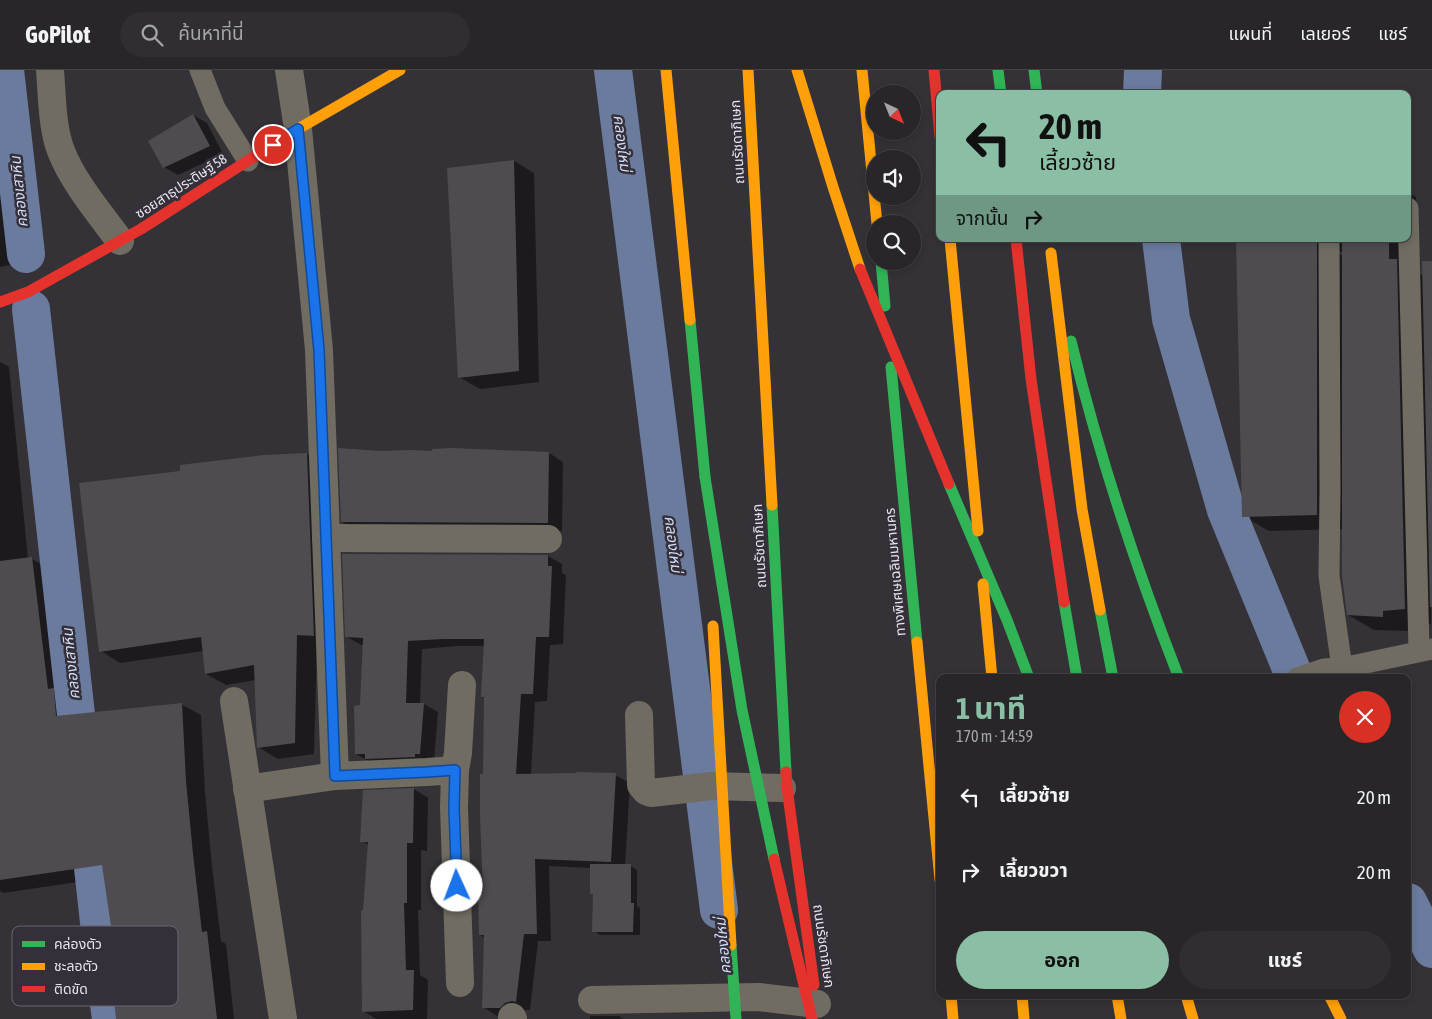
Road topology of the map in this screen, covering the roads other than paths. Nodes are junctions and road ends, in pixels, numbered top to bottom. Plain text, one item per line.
1 (50, 70) edge
2 (200, 70) edge
3 (288, 70) edge
4 (400, 70) edge
5 (666, 70) edge
6 (748, 70) edge
7 (797, 70) edge
8 (862, 70) edge
9 (934, 70) edge
10 (998, 70) edge
11 (1034, 70) edge
12 (1000, 90) edge
13 (1036, 90) edge
14 (936, 92) edge
15 (298, 129) junction
16 (248, 161) junction
17 (876, 215) edge
18 (120, 241) junction
19 (950, 242) edge
20 (1016, 242) edge
21 (1050, 242) edge
22 (1329, 242) edge
23 (1409, 242) edge
24 (1052, 252) junction
25 (881, 270) edge
26 (0, 302) edge
27 (705, 478) junction
28 (326, 538) junction
29 (548, 539) dead end
30 (711, 585) dead end
31 (713, 614) dead end
32 (1426, 650) edge
33 (1333, 669) junction
34 (992, 674) edge
35 (1027, 674) edge
36 (1076, 674) edge
37 (1112, 674) edge
38 (1177, 674) edge
39 (1313, 674) edge
40 (462, 685) dead end
41 (234, 701) dead end
42 (639, 715) dead end
43 (455, 770) junction
44 (335, 776) junction
45 (787, 788) junction
46 (247, 789) junction
47 (936, 839) edge
48 (460, 983) dead end
49 (951, 999) edge
50 (1022, 999) edge
51 (1118, 999) edge
52 (1122, 999) edge
53 (1187, 999) edge
54 (1332, 999) edge
55 (592, 1000) dead end
56 (816, 1014) edge
57 (283, 1019) edge
58 (736, 1019) edge
59 (953, 1019) edge
60 (1024, 1019) edge
61 (1121, 1019) edge
62 (1125, 1019) edge
63 (1193, 1019) edge
64 (1341, 1019) edge

1 - 18 street
2 - 16 lane
3 - 15 street
4 - 15 main road, ซอยสาธุประดิษฐ์ 58
5 - 27 main road
6 - 45 main road, ถนนรัชดาภิเษก
7 - 35 main road
8 - 17 main road
9 - 14 main road
10 - 12 main road
11 - 13 main road
15 - 16 main road, ซอยสาธุประดิษฐ์ 58
15 - 28 street
16 - 18 main road, ซอยสาธุประดิษฐ์ 58
18 - 26 main road, ซอยสาธุประดิษฐ์ 58
19 - 34 main road
20 - 36 main road
21 - 24 main road
22 - 33 lane
23 - 32 lane
24 - 37 main road
24 - 38 main road
25 - 47 main road, ทางพิเศษเฉลิมมหานคร
27 - 30 main road, bridge
27 - 56 main road, bridge
28 - 29 street
28 - 44 street
31 - 58 main road, bridge
32 - 33 lane
33 - 39 lane
40 - 43 street
41 - 46 street
42 - 45 street
43 - 44 street
43 - 48 street
44 - 46 street
45 - 56 main road, ถนนรัชดาภิเษก
46 - 57 street
49 - 59 main road
50 - 60 main road
51 - 61 main road
52 - 62 main road
53 - 63 main road
54 - 64 main road
55 - 56 street

